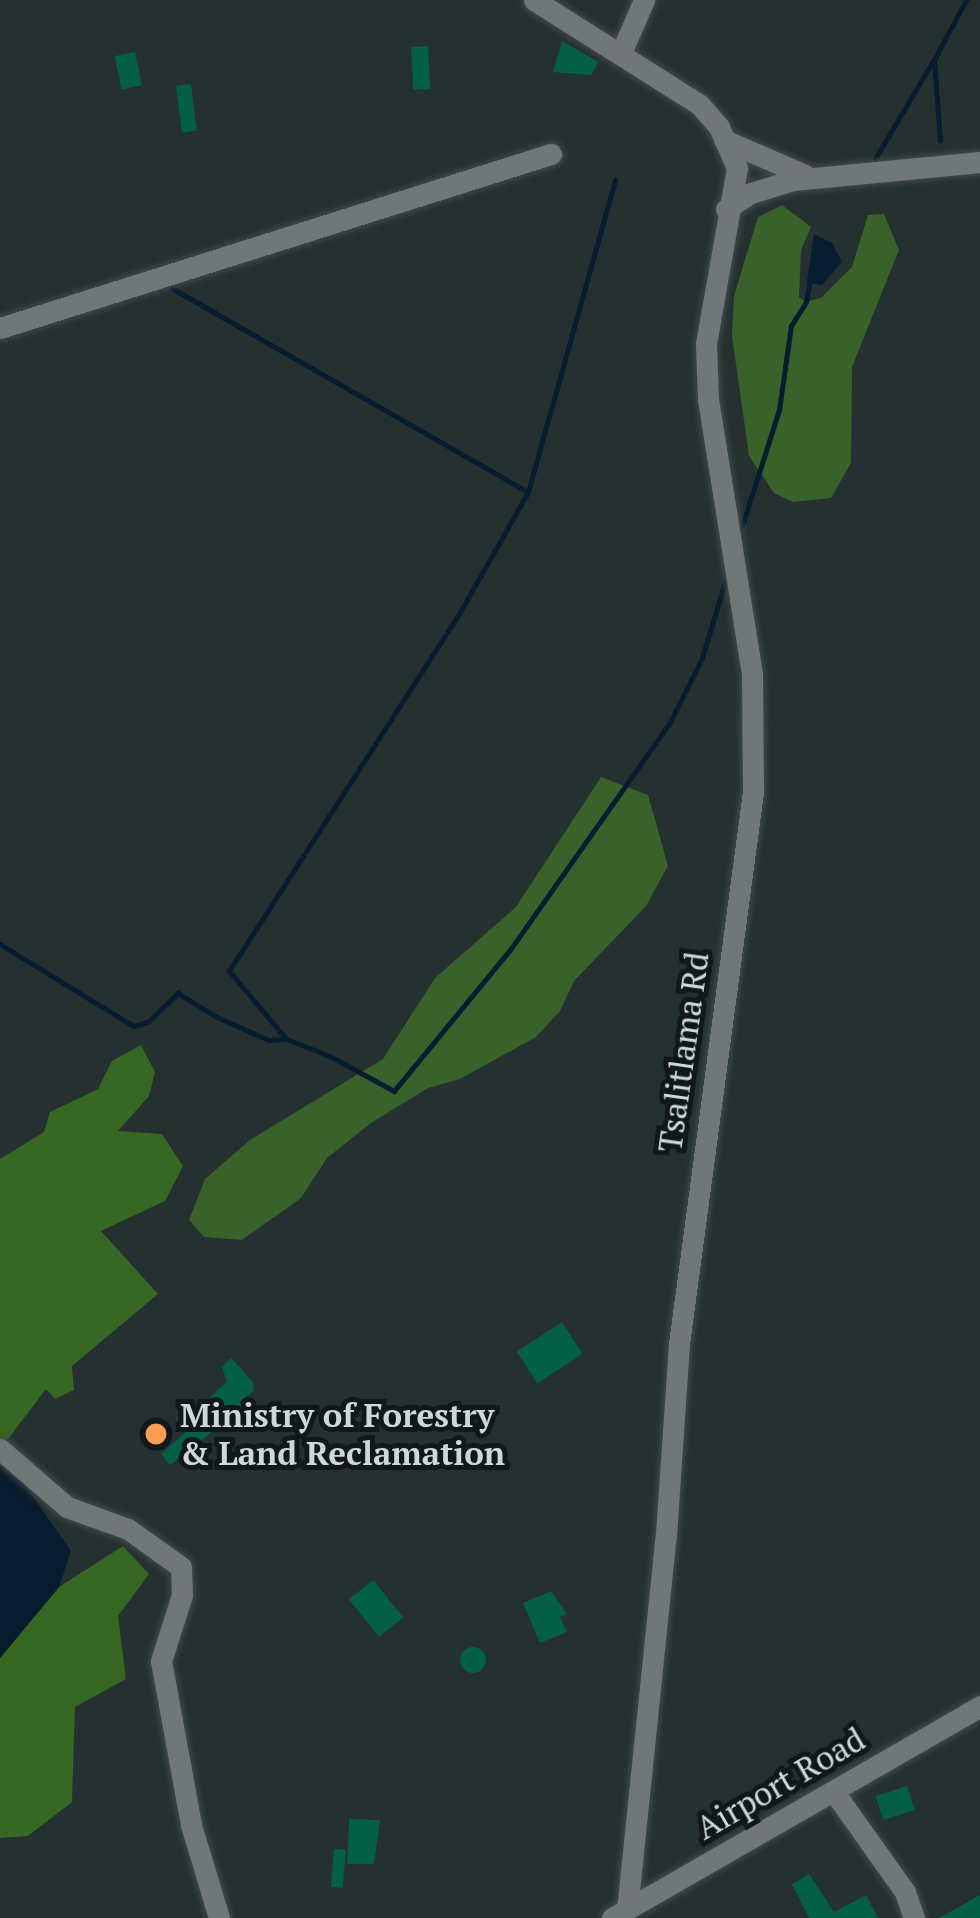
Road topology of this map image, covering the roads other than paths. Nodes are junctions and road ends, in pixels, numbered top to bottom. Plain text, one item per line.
1 (534, 0) edge
2 (644, 0) edge
3 (620, 53) junction
4 (551, 154) dead end
5 (980, 162) edge
6 (752, 175) junction
7 (0, 328) edge
8 (0, 1449) edge
9 (980, 1706) edge
10 (834, 1792) junction
11 (620, 1913) edge
12 (219, 1918) edge
13 (914, 1918) edge

1 - 3 street
2 - 3 street
3 - 6 street
4 - 7 street
5 - 6 street
6 - 11 street, Tsalitlama Rd
8 - 12 street
9 - 10 street, Airport Road
10 - 11 street, Airport Road
10 - 13 street

